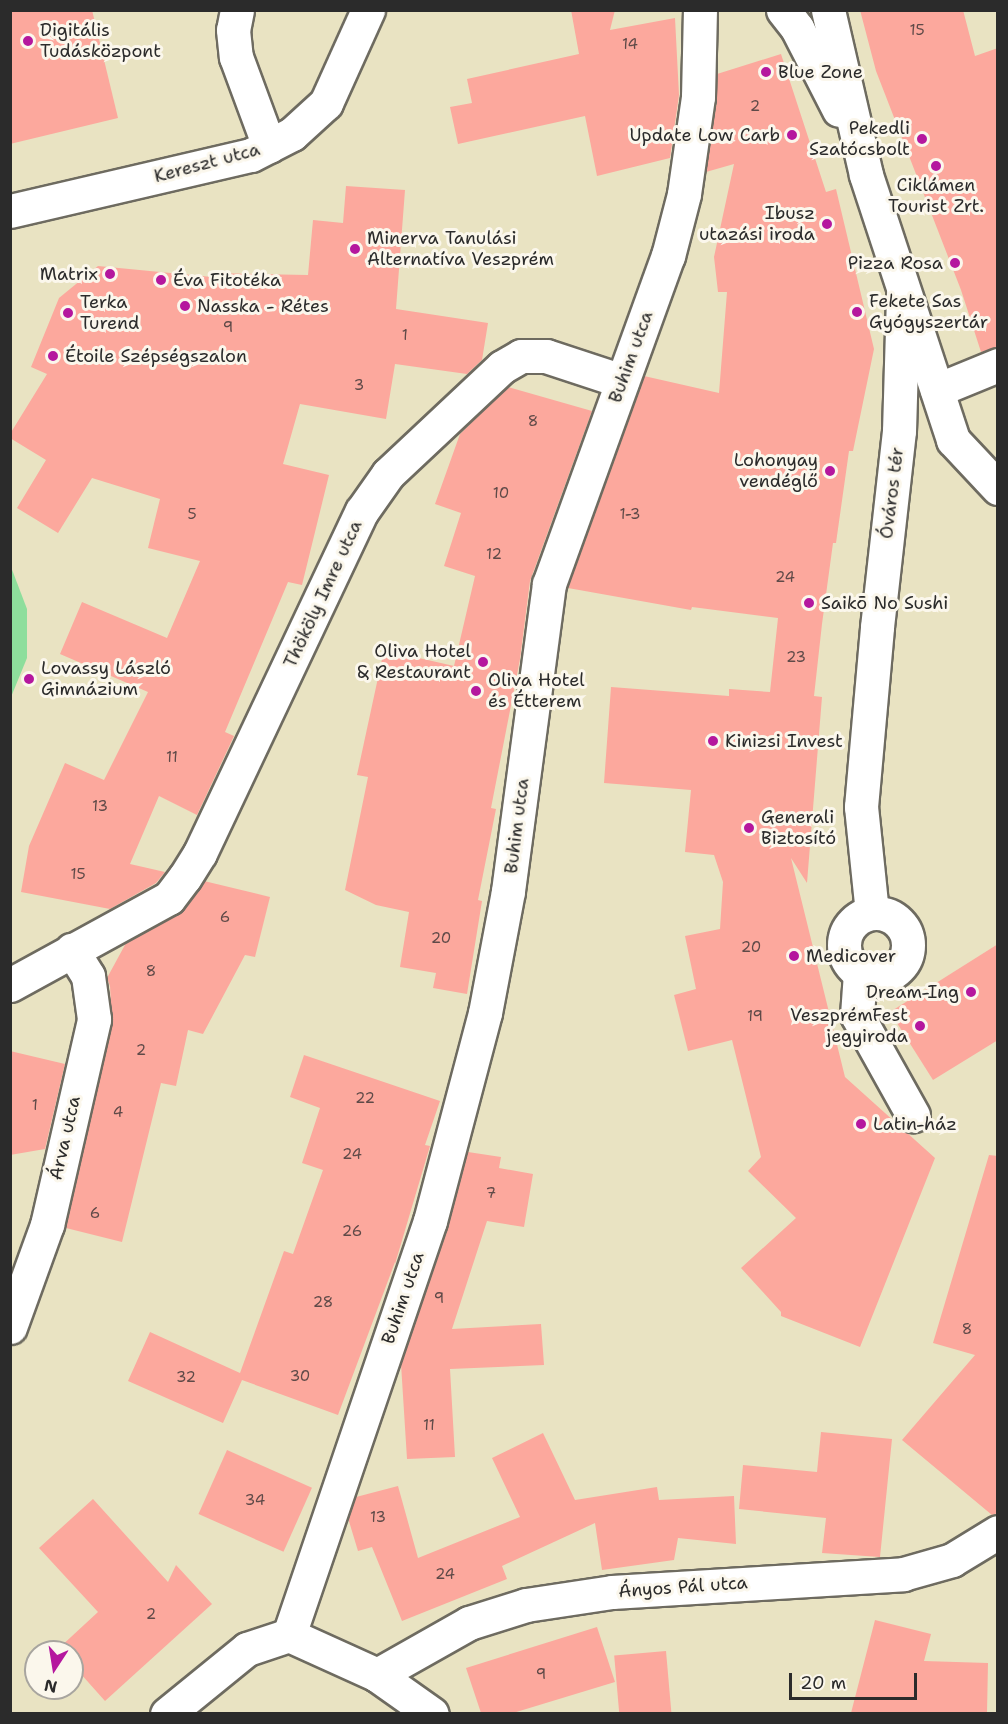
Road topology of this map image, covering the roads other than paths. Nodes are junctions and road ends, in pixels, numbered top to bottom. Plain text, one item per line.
1 (237, 10) edge
2 (368, 10) edge
3 (700, 10) edge
4 (783, 10) edge
5 (828, 10) edge
6 (269, 146) junction
7 (866, 175) junction
8 (10, 211) edge
9 (903, 293) junction
10 (998, 365) edge
11 (622, 381) junction
12 (937, 390) junction
13 (998, 488) edge
14 (872, 913) junction
15 (86, 943) junction
16 (860, 973) junction
17 (10, 985) edge
18 (913, 1115) dead end
19 (10, 1327) edge
20 (998, 1532) edge
21 (289, 1635) junction
22 (377, 1675) junction
23 (167, 1713) edge
24 (432, 1713) edge

1 - 6 street
2 - 6 street, Kereszt utca
3 - 11 street, Buhim utca
4 - 7 street
5 - 7 street
6 - 8 street, Kereszt utca
7 - 9 street
9 - 12 street
9 - 14 street, Óváros tér
10 - 12 street
11 - 15 street, Thököly Imre utca
11 - 21 street, Buhim utca
12 - 13 street
14 - 16 street
14 - 16 street
15 - 17 street, Thököly Imre utca
15 - 19 street, Árva utca
16 - 18 street
20 - 22 street, Ányos Pál utca
21 - 22 street
21 - 23 street
22 - 24 street

